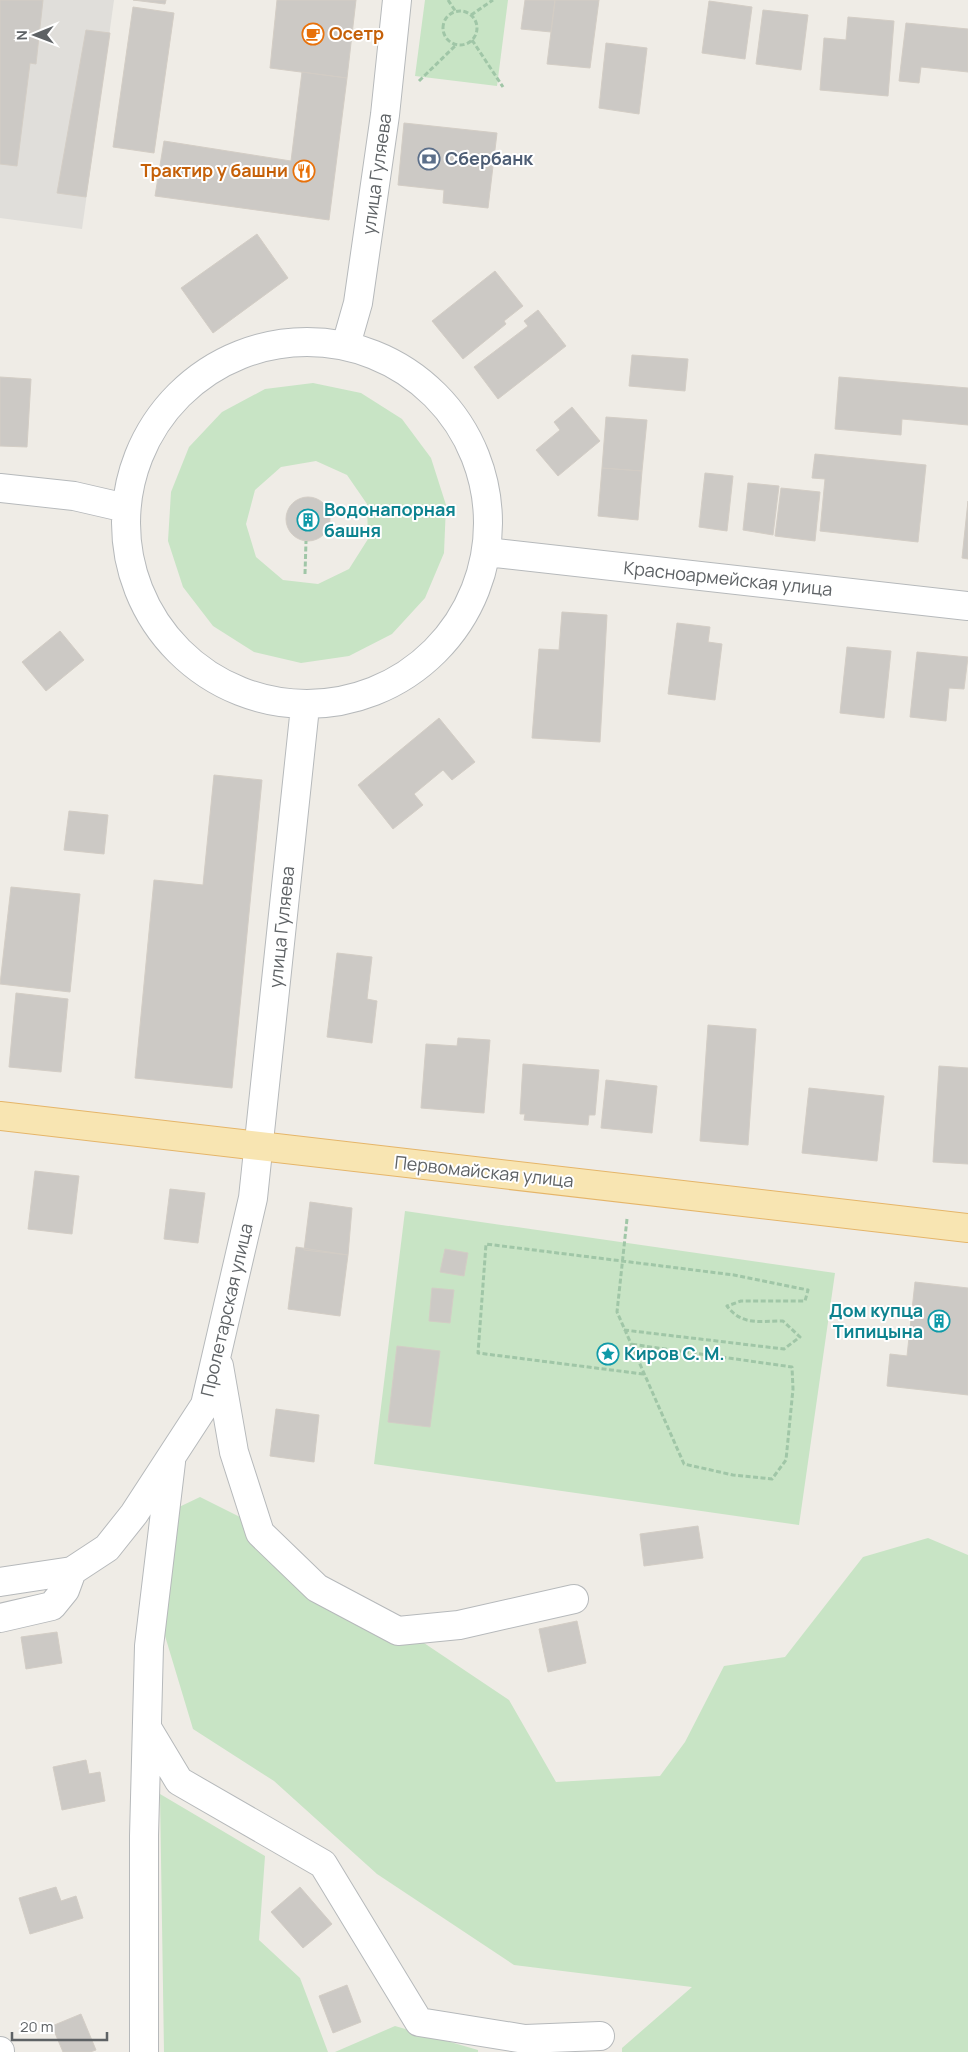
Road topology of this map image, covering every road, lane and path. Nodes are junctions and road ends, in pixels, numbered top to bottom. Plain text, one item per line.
1 (397, 0) edge
2 (448, 0) edge
3 (493, 0) edge
4 (456, 12) junction
5 (471, 15) junction
6 (472, 40) junction
7 (503, 87) dead end
8 (346, 345) junction
9 (0, 488) edge
10 (126, 508) junction
11 (306, 541) dead end
12 (488, 552) junction
13 (305, 574) dead end
14 (968, 606) edge
15 (305, 707) junction
16 (0, 1116) edge
17 (259, 1147) junction
18 (631, 1189) junction
19 (968, 1228) edge
20 (622, 1261) junction
21 (624, 1330) junction
22 (630, 1344) junction
23 (217, 1352) junction
24 (643, 1374) junction
25 (172, 1455) junction
26 (72, 1571) junction
27 (0, 1582) edge
28 (574, 1598) dead end
29 (0, 1618) edge
30 (149, 1731) junction
31 (600, 2036) dead end
32 (144, 2052) edge

1 - 8 street, улица Гуляева
2 - 4 path
3 - 5 path
4 - 5 path
4 - 6 path
5 - 6 path
6 - 7 path
8 - 10 street
8 - 12 street
9 - 10 street
10 - 15 street
11 - 13 path
12 - 14 street, Красноармейская улица
12 - 15 street
15 - 17 street, улица Гуляева
16 - 17 main road, Первомайская улица
17 - 18 main road, Первомайская улица
17 - 23 street, Пролетарская улица
18 - 19 main road, Первомайская улица
18 - 20 path
20 - 21 path
20 - 21 path
20 - 24 path
21 - 22 path
22 - 24 path
22 - 24 path
23 - 25 street, Пролетарская улица
23 - 28 street
25 - 26 street, Пролетарская улица
25 - 30 street
26 - 27 street
26 - 29 street
30 - 31 street
30 - 32 street

